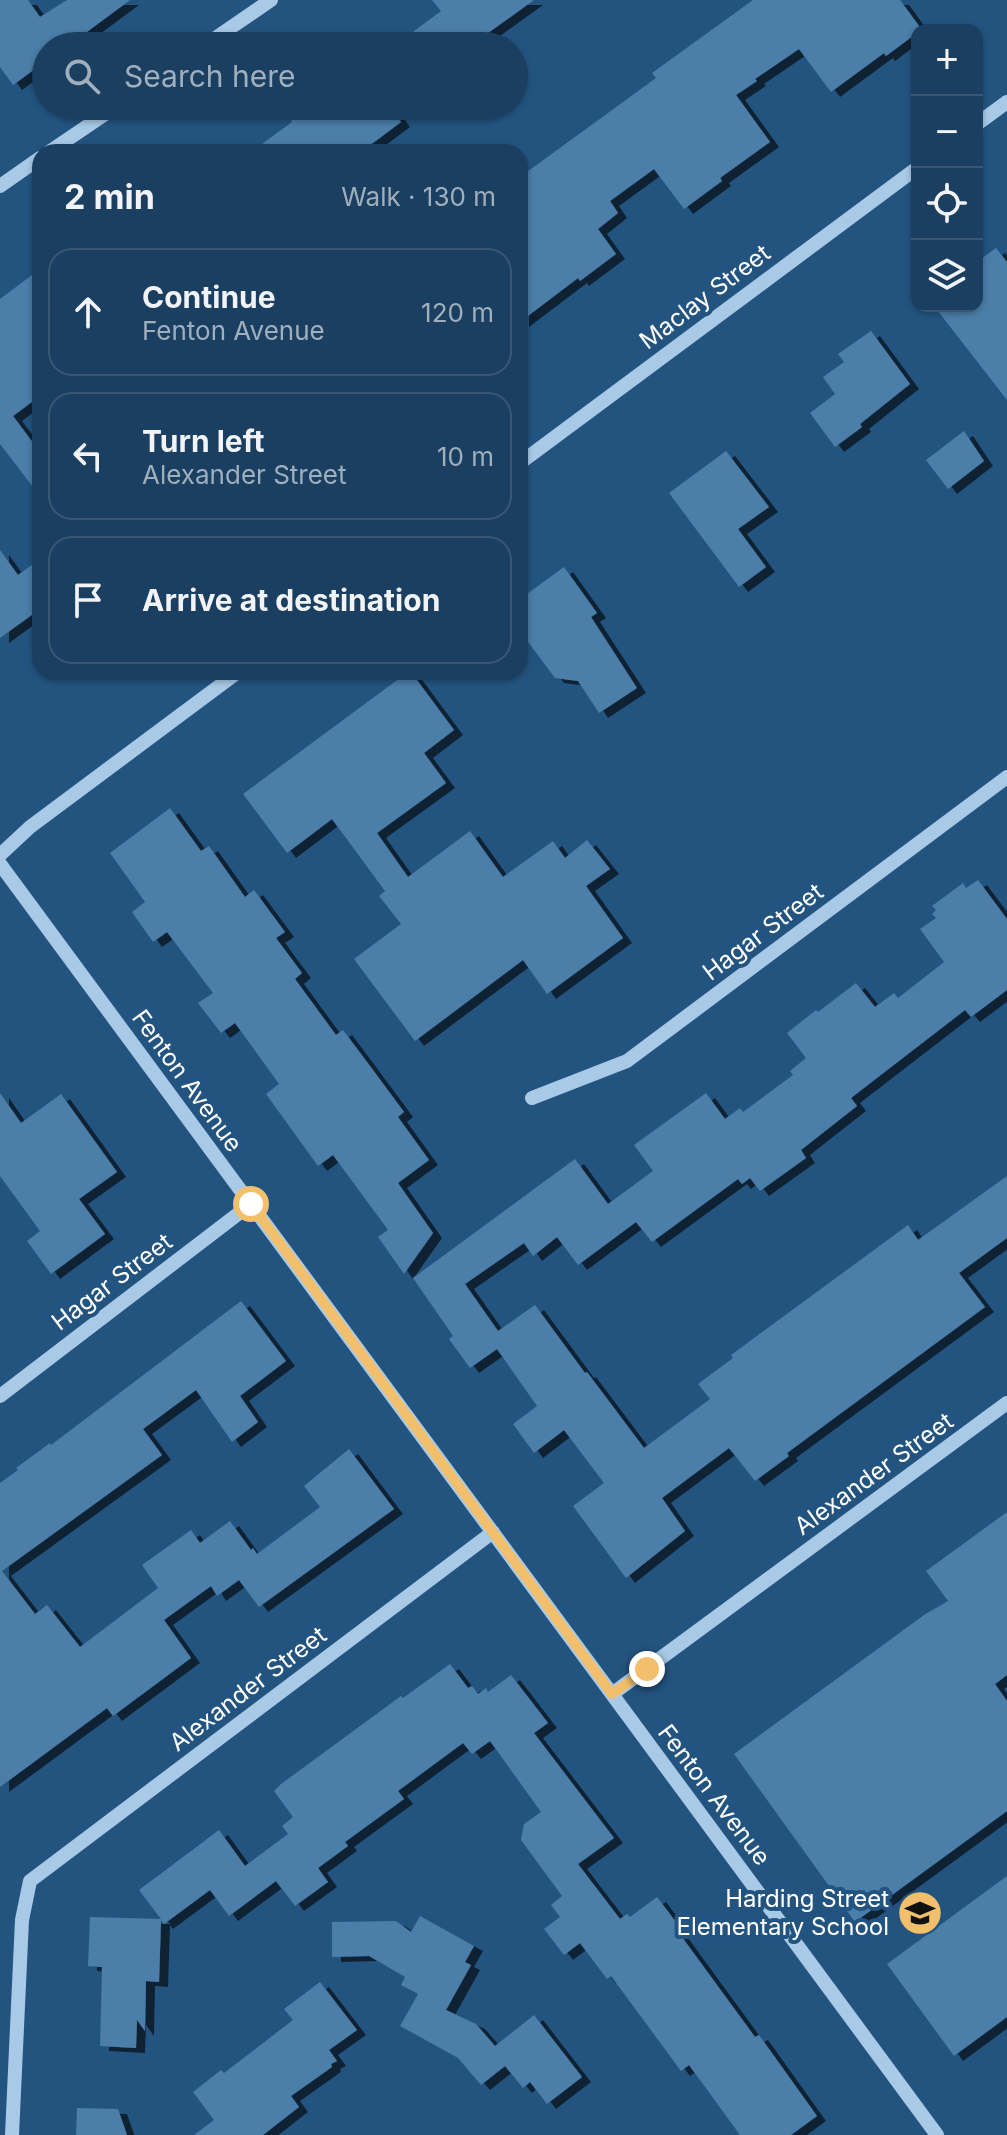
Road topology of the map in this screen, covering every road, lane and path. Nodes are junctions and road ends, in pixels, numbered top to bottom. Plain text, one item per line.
1 (271, 0) edge
2 (224, 32) edge
3 (1007, 102) edge
4 (96, 120) edge
5 (983, 120) edge
6 (61, 144) edge
7 (32, 163) edge
8 (911, 172) edge
9 (0, 185) edge
10 (528, 457) edge
11 (227, 680) edge
12 (1007, 778) edge
13 (0, 855) edge
14 (0, 864) edge
15 (532, 1098) dead end
16 (251, 1204) junction
17 (0, 1396) edge
18 (1007, 1403) edge
19 (493, 1532) junction
20 (612, 1694) junction
21 (12, 2135) edge
22 (937, 2135) edge

1 - 2 street
3 - 5 street
4 - 6 street
7 - 9 street
8 - 10 street, Maclay Street
11 - 13 street
12 - 15 street, Hagar Street
14 - 16 street, Fenton Avenue
16 - 17 street, Hagar Street
16 - 19 street, Fenton Avenue
18 - 20 street, Alexander Street
19 - 20 street, Fenton Avenue
19 - 21 street, Alexander Street
20 - 22 street, Fenton Avenue

